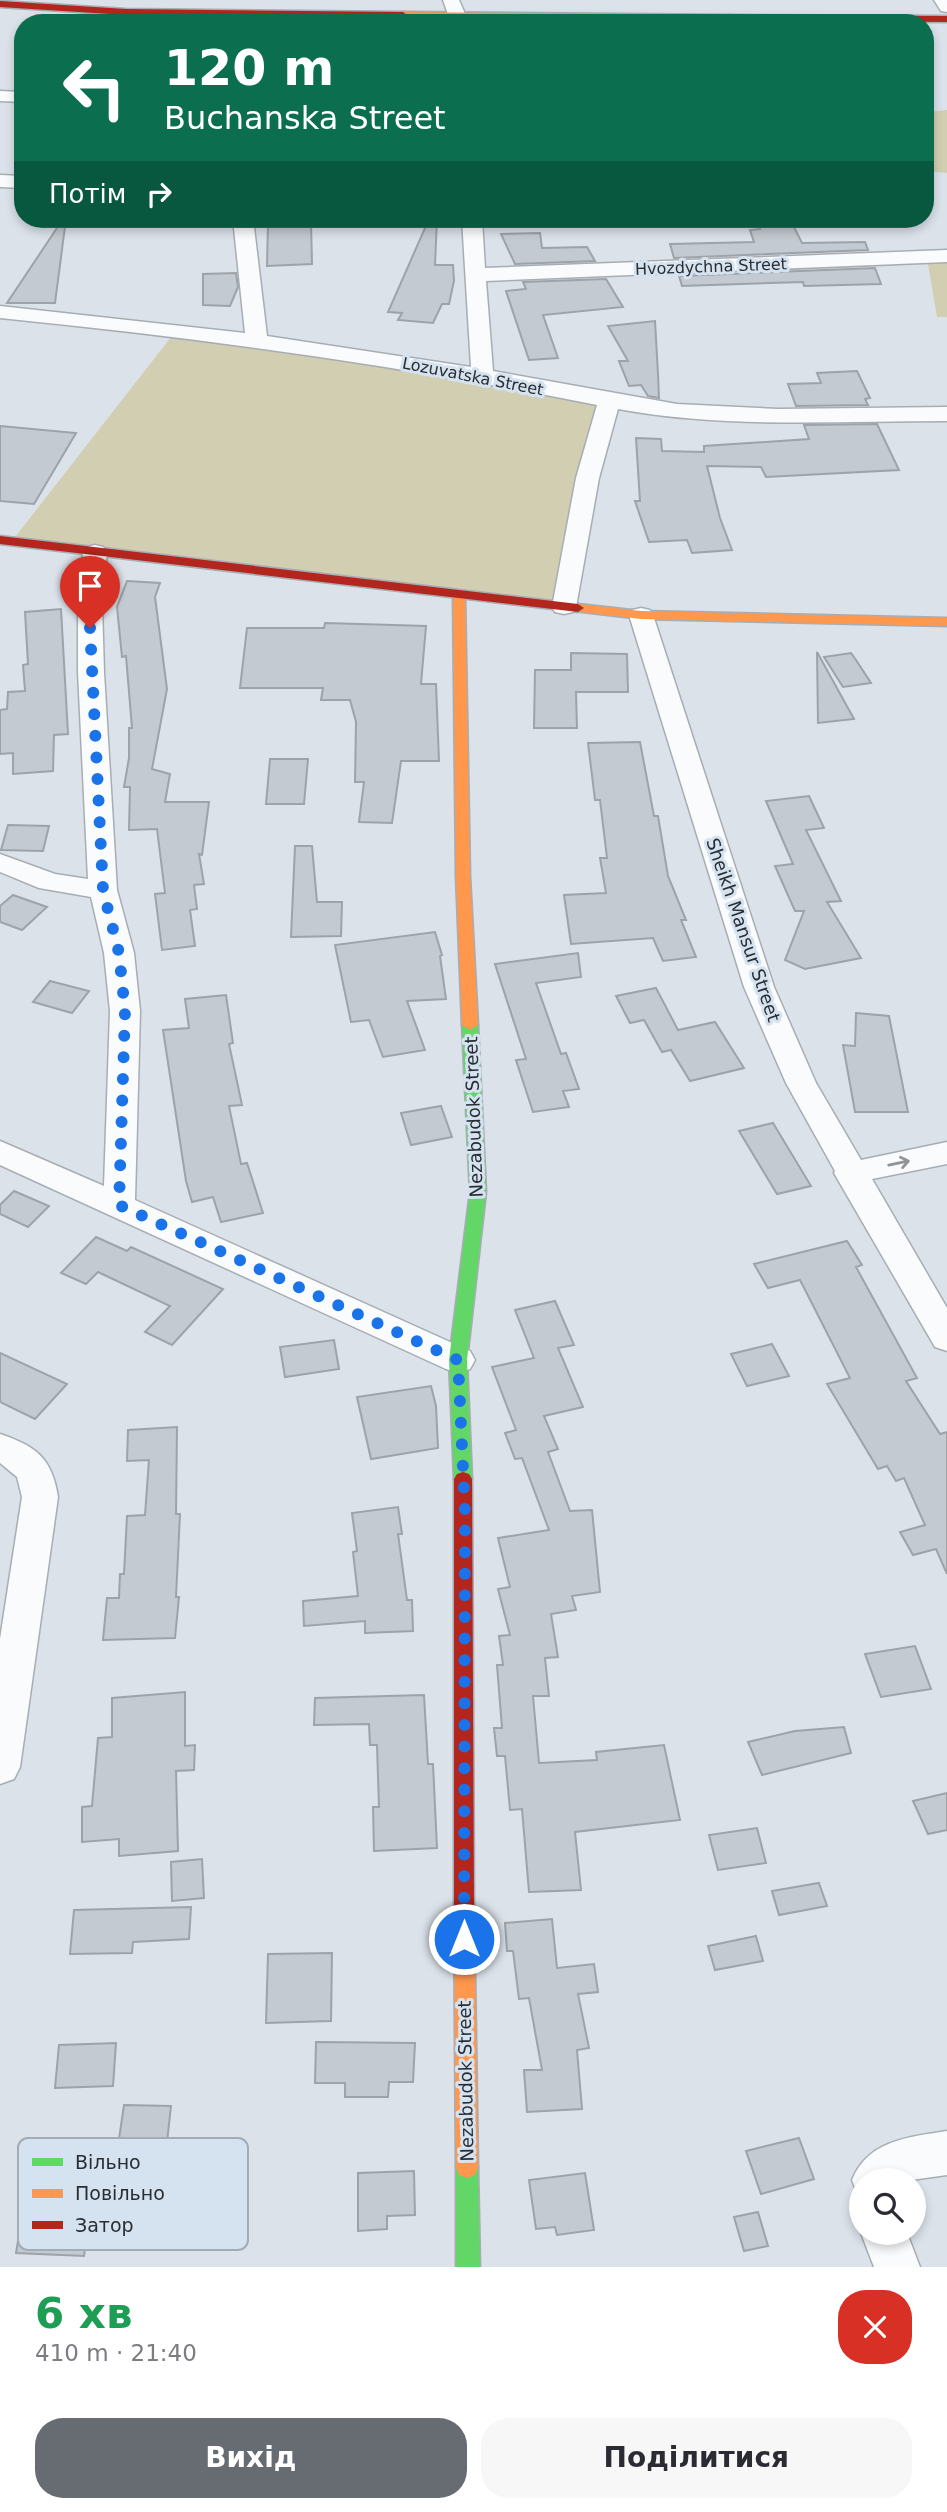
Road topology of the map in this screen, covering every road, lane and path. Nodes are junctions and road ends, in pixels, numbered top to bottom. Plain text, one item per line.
1 (942, 0) edge
2 (0, 4) edge
3 (947, 7) edge
4 (155, 14) edge
5 (244, 228) edge
6 (472, 228) edge
7 (947, 256) edge
8 (475, 275) junction
9 (0, 312) edge
10 (257, 343) junction
11 (482, 375) junction
12 (609, 403) junction
13 (947, 414) edge
14 (0, 540) edge
15 (95, 552) junction
16 (459, 595) junction
17 (564, 607) junction
18 (641, 615) junction
19 (947, 622) edge
20 (0, 862) edge
21 (103, 890) junction
22 (0, 1152) edge
23 (947, 1153) edge
24 (850, 1173) junction
25 (119, 1205) junction
26 (947, 1338) edge
27 (458, 1360) junction
28 (12, 1452) edge
29 (11, 1630) edge
30 (0, 1767) edge
31 (947, 2153) edge
32 (886, 2168) edge
33 (889, 2245) edge
34 (468, 2267) edge
35 (897, 2267) edge

1 - 3 street
2 - 4 main road
5 - 10 street
6 - 8 street
7 - 8 street, Hvozdychna Street
8 - 11 street
9 - 10 street, Lozuvatska Street
10 - 11 street, Lozuvatska Street
11 - 12 street, Lozuvatska Street
12 - 13 street, Lozuvatska Street
12 - 17 street
14 - 15 main road
15 - 16 main road
15 - 21 street
16 - 17 main road
16 - 27 main road, Nezabudok Street
17 - 18 main road
18 - 19 main road
18 - 24 street, Sheikh Mansur Street
20 - 21 street
21 - 25 street
22 - 25 street
24 -> 23 street
24 - 26 street, Sheikh Mansur Street
25 - 27 street
27 - 34 main road, Nezabudok Street
28 - 29 street
29 - 30 street
31 - 32 street
33 - 35 street

